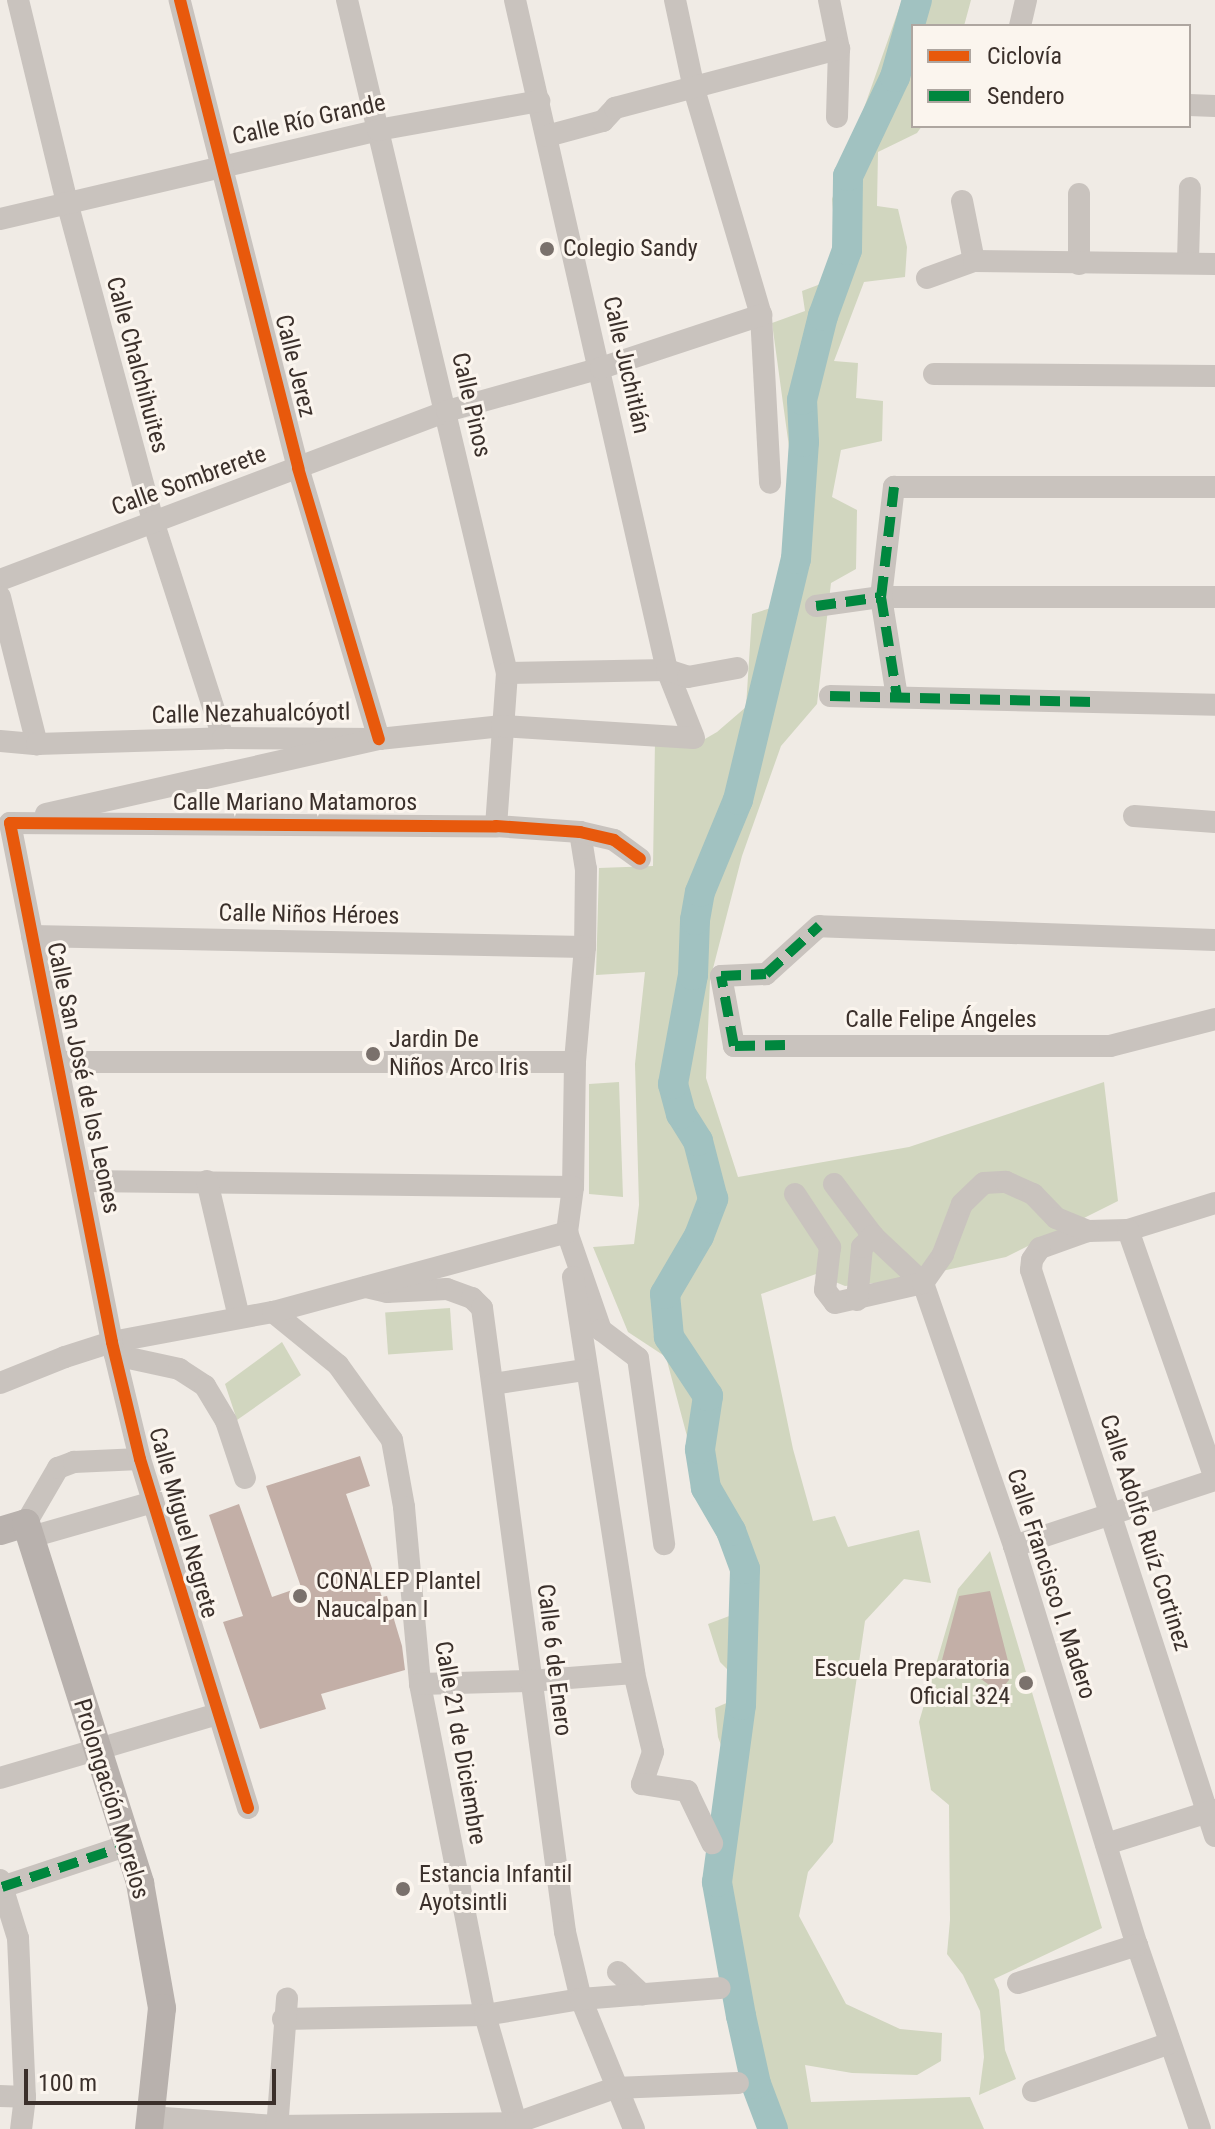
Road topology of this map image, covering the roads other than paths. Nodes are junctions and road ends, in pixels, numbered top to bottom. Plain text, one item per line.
1 (18, 0) edge
2 (180, 0) edge
3 (347, 0) edge
4 (515, 0) edge
5 (675, 0) edge
6 (829, 0) edge
7 (1026, 0) edge
8 (1020, 24) edge
9 (839, 49) junction
10 (694, 89) junction
11 (539, 101) junction
12 (1191, 105) edge
13 (1215, 106) edge
14 (837, 117) dead end
15 (378, 130) junction
16 (547, 136) junction
17 (222, 167) junction
18 (1190, 188) dead end
19 (1079, 194) dead end
20 (962, 201) dead end
21 (67, 202) junction
22 (0, 219) edge
23 (974, 261) junction
24 (1188, 262) junction
25 (1079, 264) junction
26 (1215, 264) edge
27 (927, 278) dead end
28 (761, 315) junction
29 (601, 368) junction
30 (934, 374) dead end
31 (1215, 376) edge
32 (447, 411) junction
33 (298, 468) junction
34 (770, 483) dead end
35 (1215, 487) edge
36 (153, 521) junction
37 (0, 580) edge
38 (0, 597) edge
39 (881, 597) junction
40 (1215, 597) edge
41 (816, 606) dead end
42 (737, 668) dead end
43 (667, 670) junction
44 (507, 673) junction
45 (688, 677) junction
46 (830, 696) dead end
47 (897, 697) junction
48 (1215, 705) edge
49 (502, 726) junction
50 (223, 738) junction
51 (694, 738) junction
52 (379, 739) junction
53 (0, 741) edge
54 (37, 744) junction
55 (1134, 816) dead end
56 (1215, 822) edge
57 (5, 824) edge
58 (496, 826) junction
59 (580, 832) junction
60 (640, 859) dead end
61 (32, 936) junction
62 (1215, 940) edge
63 (585, 947) junction
64 (1215, 1019) edge
65 (58, 1062) junction
66 (575, 1062) junction
67 (83, 1181) junction
68 (207, 1181) junction
69 (834, 1184) dead end
70 (573, 1187) junction
71 (795, 1194) dead end
72 (1215, 1203) edge
73 (1128, 1230) junction
74 (1088, 1231) junction
75 (567, 1232) junction
76 (873, 1236) junction
77 (923, 1283) junction
78 (366, 1287) junction
79 (857, 1300) junction
80 (273, 1312) junction
81 (239, 1317) junction
82 (114, 1348) junction
83 (585, 1370) junction
84 (0, 1383) edge
85 (493, 1384) junction
86 (140, 1459) junction
87 (245, 1478) dead end
88 (1215, 1480) edge
89 (153, 1502) junction
90 (1113, 1515) junction
91 (19, 1530) edge
92 (664, 1544) dead end
93 (1014, 1546) junction
94 (634, 1673) junction
95 (530, 1681) junction
96 (420, 1684) junction
97 (217, 1714) junction
98 (96, 1749) junction
99 (0, 1778) edge
100 (248, 1808) dead end
101 (1211, 1812) edge
102 (1215, 1836) edge
103 (712, 1843) dead end
104 (1106, 1844) junction
105 (128, 1845) junction
106 (1, 1883) edge
107 (1137, 1945) junction
108 (618, 1972) dead end
109 (1018, 1983) dead end
110 (720, 1988) dead end
111 (642, 1994) junction
112 (581, 1999) junction
113 (485, 2015) junction
114 (1170, 2043) junction
115 (738, 2083) dead end
116 (615, 2088) junction
117 (1033, 2091) dead end
118 (0, 2096) edge
119 (25, 2097) junction
120 (150, 2123) edge
121 (517, 2126) edge
122 (277, 2128) edge
123 (21, 2129) edge
124 (634, 2129) edge
125 (1200, 2129) edge

1 - 21 street, Calle Chalchihuites
2 - 17 street, Calle Jerez
3 - 15 street, Calle Pinos
4 - 11 street, Calle Juchitlán
5 - 10 street
6 - 9 street
7 - 8 street
9 - 10 street
9 - 14 street
10 - 16 street
10 - 28 street
11 - 15 street, Calle Río Grande
11 - 16 street, Calle Juchitlán
12 - 13 street
15 - 17 street, Calle Río Grande
15 - 32 street, Calle Pinos
16 - 29 street, Calle Juchitlán
17 - 21 street, Calle Río Grande
17 - 33 street, Calle Jerez
18 - 24 street
19 - 25 street
20 - 23 street
21 - 22 street, Calle Río Grande
21 - 36 street, Calle Chalchihuites
23 - 25 street
23 - 27 street
24 - 25 street
24 - 26 street
28 - 29 street, Calle Sombrerete
28 - 34 street
29 - 32 street, Calle Sombrerete
29 - 43 street, Calle Juchitlán
30 - 31 street
32 - 33 street, Calle Sombrerete
32 - 44 street, Calle Pinos
33 - 36 street, Calle Sombrerete
33 - 52 street, Calle Jerez
35 - 39 street
36 - 37 street, Calle Sombrerete
36 - 50 street, Calle Chalchihuites
38 - 54 street
39 - 40 street
39 - 41 street
39 - 47 street
42 - 45 street
43 - 44 street
43 - 45 street
43 - 51 street, Calle Juchitlán
44 - 49 street, Calle Pinos
45 - 51 street
46 - 47 street
47 - 48 street
49 - 51 street, Calle Nezahualcóyotl
49 - 52 street, Calle Nezahualcóyotl
49 - 58 street, Calle Pinos
50 - 52 street, Calle Nezahualcóyotl
50 - 54 street, Calle Nezahualcóyotl
52 - 57 street
53 - 54 street, Calle Nezahualcóyotl
55 - 56 street
57 - 58 street, Calle Mariano Matamoros
57 - 61 street, Calle San José de los Leones
58 - 59 street, Calle Mariano Matamoros
59 - 60 street, Calle Mariano Matamoros
59 - 63 street
61 - 63 street, Calle Niños Héroes
61 - 65 street, Calle San José de los Leones
62 - 64 street, Calle Felipe Ángeles
63 - 66 street
65 - 66 street
65 - 67 street, Calle San José de los Leones
66 - 70 street
67 - 68 street
67 - 82 street, Calle San José de los Leones
68 - 70 street
68 - 81 street
69 - 76 street
70 - 75 street
71 - 79 street
72 - 73 street
73 - 74 street
73 - 88 street
74 - 77 street
74 - 90 street, Calle Adolfo Ruíz Cortinez
75 - 78 street
75 - 83 street
75 - 92 street
76 - 77 street
76 - 79 street
77 - 79 street
77 - 93 street, Calle Francisco I. Madero
78 - 80 street
78 - 85 street, Calle 6 de Enero
80 - 81 street
80 - 96 street, Calle 21 de Diciembre
81 - 82 street
82 - 84 street
82 - 86 street, Calle Miguel Negrete
82 - 87 street
83 - 85 street
83 - 94 street
85 - 95 street, Calle 6 de Enero
86 - 89 street, Calle Miguel Negrete
86 - 91 street
88 - 90 street
89 - 91 street
89 - 97 street, Calle Miguel Negrete
90 - 93 street
90 - 101 street, Calle Adolfo Ruíz Cortinez
91 - 98 main road, Prolongación Morelos
93 - 104 street, Calle Francisco I. Madero
94 - 95 street
94 - 103 street
95 - 96 street
95 - 112 street, Calle 6 de Enero
96 - 113 street, Calle 21 de Diciembre
97 - 98 street
97 - 100 street, Calle Miguel Negrete
98 - 99 street
98 - 105 main road, Prolongación Morelos
101 - 102 street, Calle Adolfo Ruíz Cortinez
101 - 104 street
104 - 107 street, Calle Francisco I. Madero
105 - 106 street
105 - 120 main road, Prolongación Morelos
106 - 119 street
107 - 109 street
107 - 114 street, Calle Francisco I. Madero
108 - 111 street
110 - 111 street
111 - 112 street
112 - 113 street
112 - 116 street, Calle 6 de Enero
113 - 121 street, Calle 21 de Diciembre
113 - 122 street
114 - 117 street
114 - 125 street, Calle Francisco I. Madero
115 - 116 street
116 - 121 street
116 - 124 street, Calle 6 de Enero
118 - 119 street
119 - 123 street
120 - 122 street
121 - 122 street

